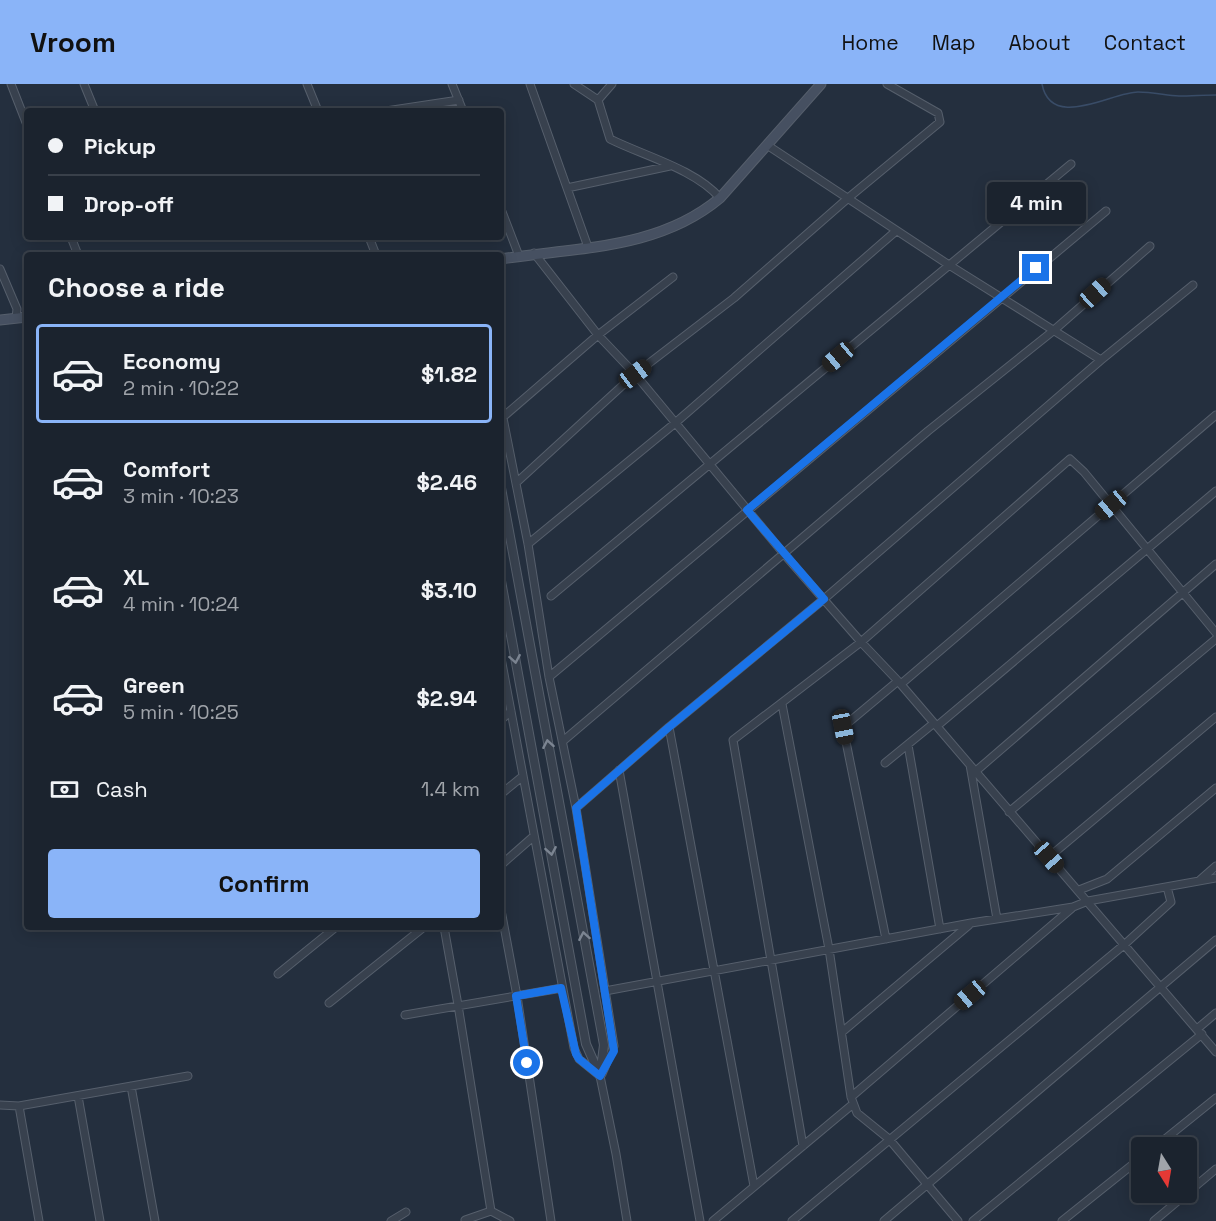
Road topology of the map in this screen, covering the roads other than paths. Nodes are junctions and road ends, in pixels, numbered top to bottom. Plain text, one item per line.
1 (11, 84) edge
2 (94, 84) edge
3 (307, 84) edge
4 (452, 84) edge
5 (530, 84) edge
6 (574, 84) edge
7 (612, 84) edge
8 (821, 84) edge
9 (887, 84) edge
10 (84, 85) edge
11 (459, 100) junction
12 (598, 100) junction
13 (94, 108) edge
14 (317, 108) edge
15 (406, 108) edge
16 (462, 108) edge
17 (24, 117) edge
18 (767, 145) junction
19 (1071, 164) dead end
20 (670, 166) junction
21 (567, 188) junction
22 (720, 198) junction
23 (847, 199) junction
24 (1106, 211) dead end
25 (504, 217) edge
26 (897, 231) junction
27 (1150, 246) dead end
28 (588, 247) junction
29 (534, 254) junction
30 (519, 256) junction
31 (504, 258) edge
32 (948, 265) junction
33 (0, 270) edge
34 (674, 277) dead end
35 (1193, 285) dead end
36 (1001, 297) junction
37 (24, 317) edge
38 (16, 318) junction
39 (0, 320) edge
40 (1053, 330) junction
41 (598, 335) junction
42 (1101, 360) junction
43 (635, 374) junction
44 (504, 415) edge
45 (1216, 415) edge
46 (674, 424) junction
47 (504, 426) edge
48 (710, 465) junction
49 (516, 483) junction
50 (1216, 491) edge
51 (504, 504) edge
52 (1111, 505) junction
53 (747, 510) junction
54 (528, 544) junction
55 (1149, 549) junction
56 (784, 554) junction
57 (1216, 564) edge
58 (1182, 591) junction
59 (551, 596) dead end
60 (504, 597) edge
61 (824, 599) junction
62 (1216, 633) edge
63 (1216, 639) edge
64 (861, 642) junction
65 (504, 673) edge
66 (549, 677) junction
67 (899, 682) junction
68 (782, 704) junction
69 (511, 711) junction
70 (504, 717) edge
71 (1216, 717) edge
72 (936, 725) junction
73 (669, 727) junction
74 (563, 741) junction
75 (908, 745) junction
76 (885, 763) dead end
77 (970, 764) junction
78 (619, 770) junction
79 (976, 771) junction
80 (523, 776) junction
81 (1216, 788) edge
82 (504, 792) edge
83 (576, 808) junction
84 (1009, 812) junction
85 (534, 836) junction
86 (1049, 857) junction
87 (504, 863) edge
88 (1216, 866) edge
89 (1216, 878) edge
90 (1198, 881) junction
91 (1167, 887) junction
92 (1078, 890) junction
93 (1088, 901) junction
94 (1073, 907) junction
95 (997, 919) junction
96 (971, 923) junction
97 (504, 927) edge
98 (940, 929) junction
99 (332, 930) edge
100 (420, 930) edge
101 (445, 930) edge
102 (886, 939) junction
103 (1216, 940) edge
104 (1125, 944) junction
105 (829, 949) junction
106 (771, 959) junction
107 (713, 970) junction
108 (278, 974) dead end
109 (656, 981) junction
110 (1162, 987) junction
111 (561, 988) junction
112 (605, 991) junction
113 (516, 996) junction
114 (329, 1003) dead end
115 (458, 1005) junction
116 (1216, 1013) edge
117 (405, 1016) dead end
118 (1200, 1031) junction
119 (842, 1032) junction
120 (1216, 1052) edge
121 (188, 1076) dead end
122 (600, 1076) junction
123 (131, 1086) junction
124 (78, 1096) junction
125 (1216, 1098) edge
126 (852, 1101) junction
127 (0, 1105) edge
128 (19, 1106) junction
129 (1168, 1137) edge
130 (889, 1138) junction
131 (803, 1146) junction
132 (1131, 1166) edge
133 (1216, 1169) edge
134 (927, 1185) junction
135 (754, 1186) junction
136 (492, 1211) junction
137 (406, 1212) dead end
138 (465, 1220) edge
139 (39, 1221) edge
140 (100, 1221) edge
141 (155, 1221) edge
142 (391, 1221) edge
143 (510, 1221) edge
144 (551, 1221) edge
145 (627, 1221) edge
146 (700, 1221) edge
147 (713, 1221) edge
148 (792, 1221) edge
149 (884, 1221) edge
150 (958, 1221) edge
151 (973, 1221) edge
152 (1062, 1221) edge
153 (1154, 1221) edge

1 - 17 street
2 - 10 street
3 - 14 street
4 - 11 street
5 - 21 street
6 - 12 street
7 - 12 street
8 - 18 main road
9 - 23 street
10 - 13 street
11 - 15 street
11 - 16 street
12 - 20 street
18 - 22 main road
18 - 23 street
19 - 32 street
20 - 21 street
20 - 22 street
21 - 28 street
22 - 28 main road
23 - 26 street
23 - 43 street
24 - 36 street
25 - 30 street
26 - 32 street
26 - 46 street
27 - 40 street
28 - 29 main road
29 - 30 main road
29 - 41 street
30 - 31 main road
32 - 36 street
32 - 48 street
33 - 38 street
34 - 41 street
35 - 42 street
36 - 40 street
36 - 53 street
37 - 38 main road
38 - 39 main road
40 - 42 street
40 - 56 street
41 - 43 street
41 - 44 street
42 - 61 street
43 - 46 street
43 - 49 street
45 - 52 street
46 - 48 street
46 - 54 street
47 - 49 street
48 - 53 street
48 - 59 street
49 - 54 street
50 - 55 street
122 -> 51 street
52 - 55 street
52 - 64 street
52 - 67 street
53 - 56 street
53 - 66 street
54 - 66 street
55 - 58 street
55 - 72 street
56 - 61 street
56 - 74 street
57 - 58 street
58 - 62 street
58 - 79 street
60 -> 122 street
61 - 64 street
61 - 73 street
63 - 84 street
64 - 67 street
64 - 68 street
65 - 69 street
66 - 74 street
67 - 72 street
67 - 102 street
68 - 105 street
68 - 106 street
69 - 70 street
69 - 80 street
71 - 86 street
72 - 75 street
72 - 77 street
73 - 78 street
73 - 107 street
74 - 83 street
75 - 76 street
75 - 98 street
77 - 79 street
77 - 95 street
78 - 83 street
78 - 109 street
79 - 84 street
80 - 82 street
80 - 85 street
81 - 92 street
83 - 112 street
84 - 86 street
85 - 87 street
85 - 111 street
86 - 92 street
88 - 90 street
89 - 90 street
90 - 91 street
91 - 93 street
91 - 104 street
92 - 93 street
93 - 94 street
93 - 104 street
94 - 95 street
94 - 126 street
95 - 96 street
96 - 98 street
96 - 119 street
97 - 113 street
98 - 102 street
99 - 108 street
100 - 114 street
101 - 115 street
102 - 105 street
103 - 110 street
104 - 110 street
104 - 130 street
105 - 106 street
105 - 119 street
106 - 107 street
106 - 131 street
107 - 109 street
107 - 135 street
109 - 112 street
109 - 146 street
110 - 118 street
110 - 134 street
111 - 113 street
111 - 122 street
112 - 122 street
113 - 115 street
113 - 144 street
115 - 117 street
115 - 136 street
116 - 118 street
118 - 120 street
118 - 151 street
119 - 126 street
121 - 123 street
122 - 145 street
123 - 124 street
123 - 141 street
124 - 128 street
124 - 140 street
125 - 129 street
126 - 130 street
126 - 131 street
127 - 128 street
128 - 139 street
130 - 134 street
130 - 148 street
131 - 135 street
132 - 152 street
133 - 153 street
134 - 149 street
134 - 150 street
135 - 147 street
136 - 138 street
136 - 143 street
137 - 142 street

